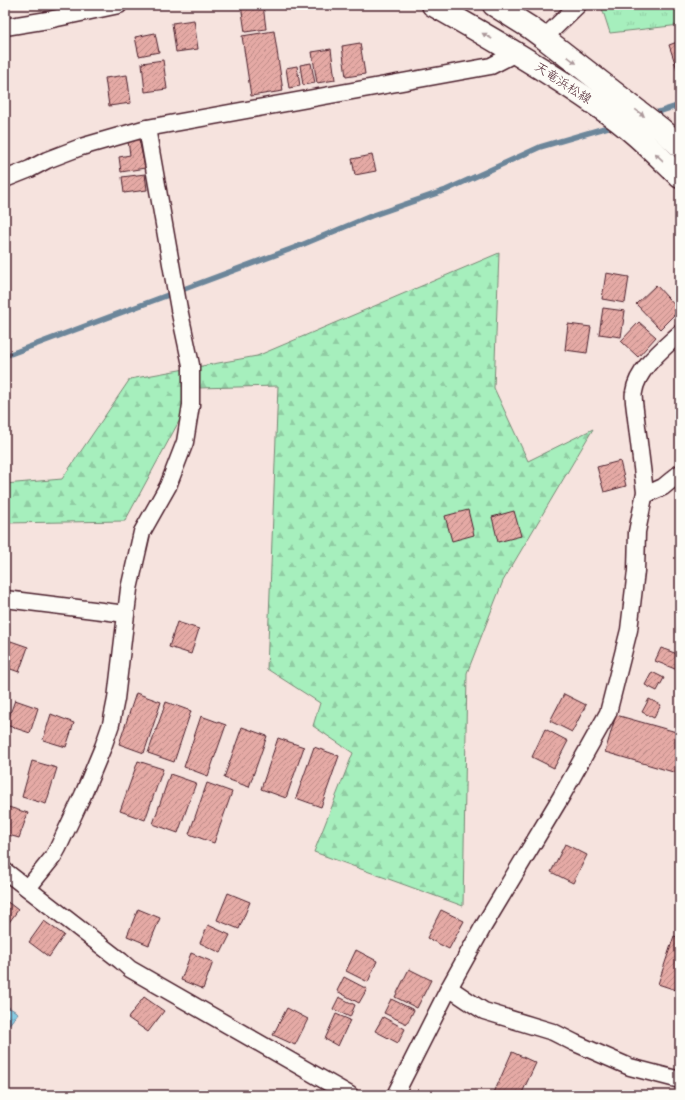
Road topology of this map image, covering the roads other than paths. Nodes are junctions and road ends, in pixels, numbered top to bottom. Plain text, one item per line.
1 (119, 5) edge
2 (433, 5) edge
3 (494, 5) edge
4 (578, 5) edge
5 (5, 27) edge
6 (544, 38) junction
7 (516, 53) junction
8 (612, 103) junction
9 (147, 128) junction
10 (680, 146) edge
11 (680, 177) edge
12 (5, 179) edge
13 (680, 333) edge
14 (680, 473) edge
15 (645, 495) junction
16 (5, 599) edge
17 (126, 614) junction
18 (5, 871) edge
19 (28, 888) junction
20 (450, 988) junction
21 (680, 1080) edge
22 (350, 1095) edge
23 (395, 1095) edge

1 - 5 street
7 -> 2 main road, 天竜浜松線
3 - 6 main road, 天竜浜松線
4 - 6 street
6 -> 8 main road, 天竜浜松線
7 - 8 main road, 天竜浜松線
7 - 9 street
8 -> 10 main road, 天竜浜松線
11 -> 8 main road, 天竜浜松線
9 - 12 street
9 - 17 street
13 - 15 street
14 - 15 street
15 - 20 street
16 - 17 street
17 - 19 street
18 - 19 street
19 - 22 street
20 - 21 street
20 - 23 street

